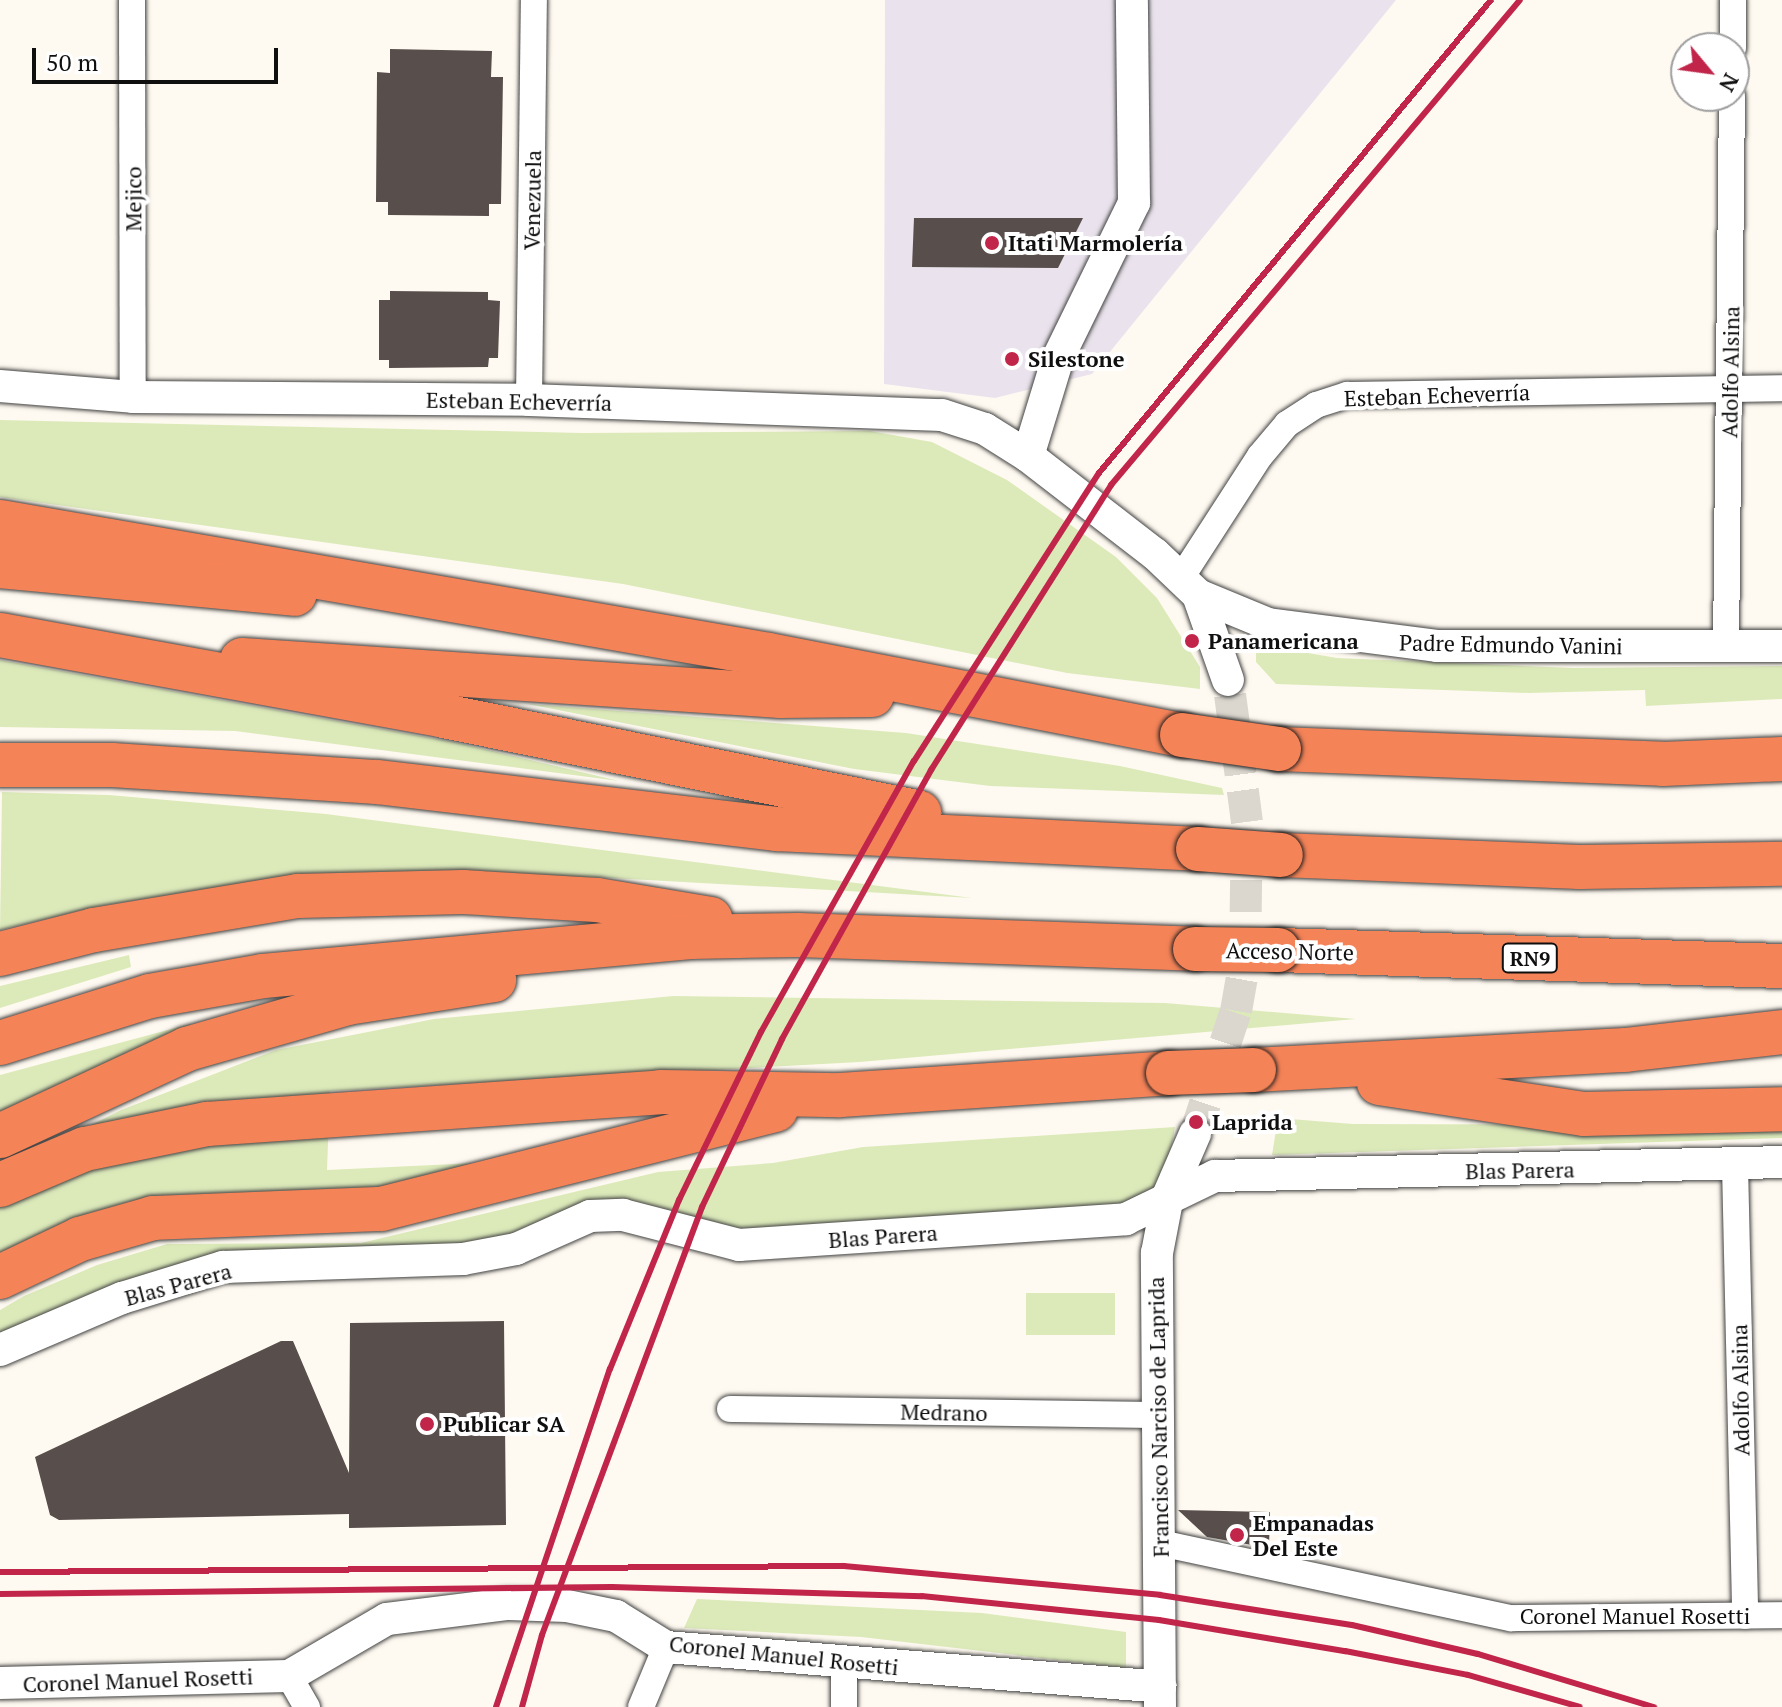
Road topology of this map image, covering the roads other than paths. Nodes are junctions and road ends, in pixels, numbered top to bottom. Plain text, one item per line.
1 (132, 0) edge
2 (534, 0) edge
3 (1132, 0) edge
4 (1733, 0) edge
5 (1733, 32) edge
6 (1732, 112) edge
7 (0, 386) edge
8 (1782, 388) edge
9 (1730, 389) junction
10 (133, 397) junction
11 (529, 400) junction
12 (1028, 456) junction
13 (0, 522) edge
14 (0, 566) edge
15 (1189, 587) junction
16 (430, 599) junction
17 (0, 635) edge
18 (1782, 646) edge
19 (1726, 648) junction
20 (127, 657) junction
21 (1228, 680) tunnel mouth
22 (960, 694) junction
23 (1782, 759) edge
24 (0, 765) edge
25 (1043, 838) junction
26 (1782, 864) edge
27 (798, 935) junction
28 (690, 937) junction
29 (0, 954) edge
30 (1782, 966) edge
31 (1782, 1032) edge
32 (0, 1043) edge
33 (1272, 1070) junction
34 (840, 1095) junction
35 (1782, 1109) edge
36 (1195, 1134) tunnel mouth
37 (0, 1136) edge
38 (1782, 1162) edge
39 (1735, 1165) junction
40 (0, 1185) edge
41 (1168, 1196) junction
42 (0, 1277) edge
43 (0, 1350) edge
44 (730, 1409) dead end
45 (1158, 1415) junction
46 (1160, 1543) junction
47 (1782, 1615) edge
48 (1745, 1616) junction
49 (666, 1647) junction
50 (844, 1664) junction
51 (289, 1676) junction
52 (0, 1683) edge
53 (1160, 1697) edge
54 (307, 1707) edge
55 (641, 1707) edge
56 (844, 1707) edge

1 - 10 street, Mejico
2 - 11 street, Venezuela
3 - 12 street
4 - 5 street
6 - 9 street, Adolfo Alsina
7 - 10 street, Esteban Echeverría
8 - 9 street, Esteban Echeverría
9 - 15 street, Esteban Echeverría
9 - 19 street, Adolfo Alsina
10 - 11 street, Esteban Echeverría
11 - 12 street, Esteban Echeverría
12 - 15 street
13 - 16 highway
14 - 16 highway
15 - 19 street, Padre Edmundo Vanini
15 - 21 street
16 - 22 highway
17 - 20 highway
18 - 19 street, Padre Edmundo Vanini
20 - 22 highway
20 - 25 highway
22 - 23 highway, bridge
24 - 25 highway
25 - 26 highway, bridge
27 - 28 highway
27 - 29 highway
27 - 30 highway, Acceso Norte / RN9, bridge
28 - 32 highway
28 - 37 highway
31 - 33 highway
33 - 34 highway, bridge
33 - 35 highway
34 - 40 highway
34 - 42 highway
36 - 41 street, Francisco Narciso de Laprida
38 - 39 street, Blas Parera
39 - 41 street, Blas Parera
39 - 48 street, Adolfo Alsina
41 - 43 street, Blas Parera
41 - 45 street, Francisco Narciso de Laprida
44 - 45 street, Medrano
45 - 46 street, Francisco Narciso de Laprida
46 - 48 street, Coronel Manuel Rosetti
46 - 53 street, Francisco Narciso de Laprida
47 - 48 street, Coronel Manuel Rosetti
49 - 50 street, Coronel Manuel Rosetti
49 - 51 street, Coronel Manuel Rosetti
49 - 55 street
50 - 53 street, Coronel Manuel Rosetti
50 - 56 street
51 - 52 street, Coronel Manuel Rosetti
51 - 54 street

